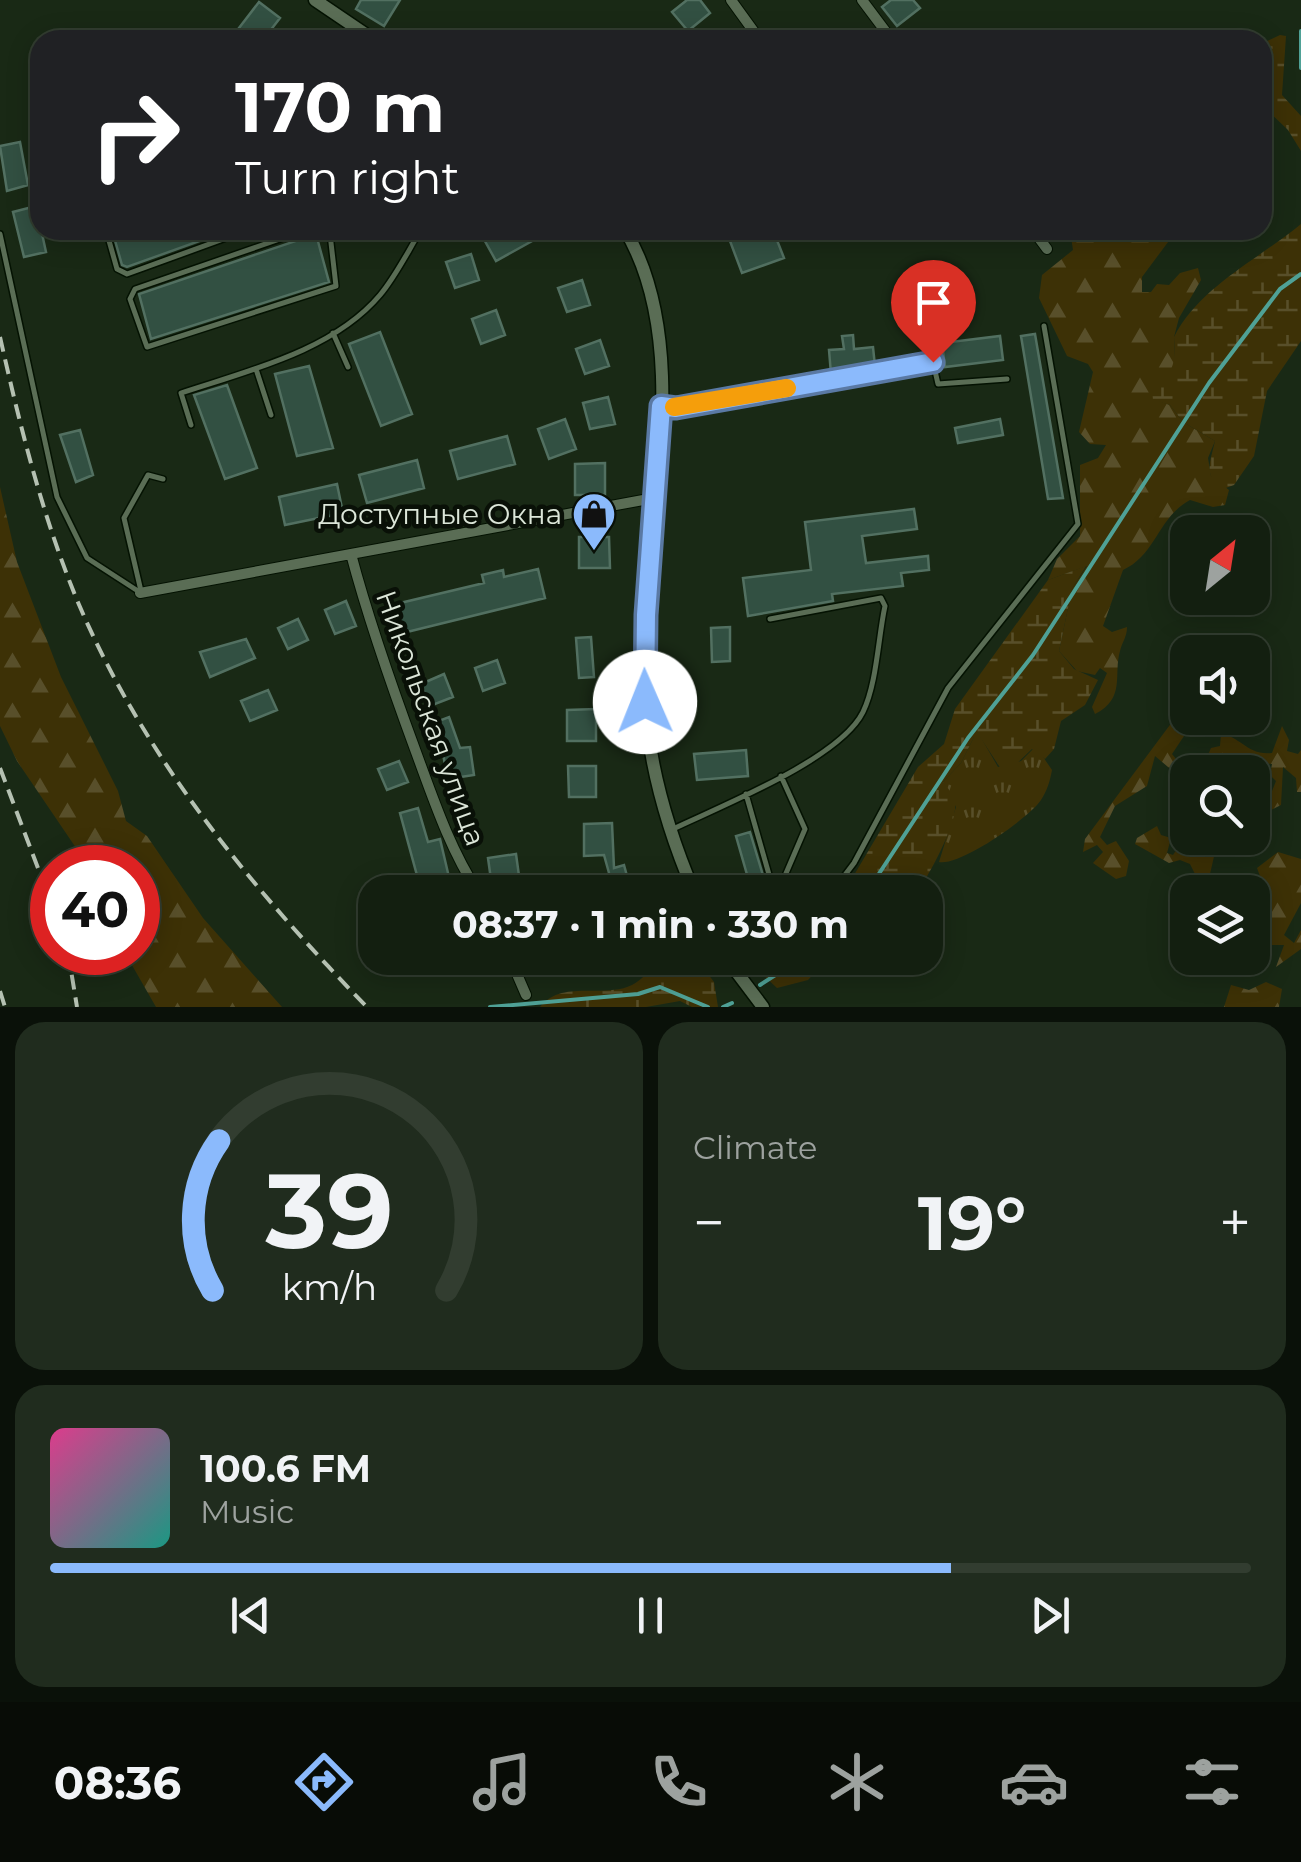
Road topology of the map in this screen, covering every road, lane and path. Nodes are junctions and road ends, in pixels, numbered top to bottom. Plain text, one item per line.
1 (315, 0) edge
2 (731, 0) edge
3 (862, 0) edge
4 (359, 30) edge
5 (753, 30) edge
6 (884, 30) edge
7 (0, 234) edge
8 (109, 240) edge
9 (220, 240) edge
10 (277, 240) edge
11 (331, 240) edge
12 (415, 240) edge
13 (630, 240) edge
14 (1040, 240) edge
15 (1046, 248) dead end
16 (1044, 326) dead end
17 (333, 334) junction
18 (348, 367) dead end
19 (256, 369) junction
20 (1007, 379) dead end
21 (661, 406) junction
22 (271, 414) dead end
23 (191, 425) dead end
24 (163, 479) dead end
25 (654, 498) junction
26 (351, 554) junction
27 (141, 592) junction
28 (770, 619) dead end
29 (781, 776) junction
30 (746, 794) junction
31 (670, 830) junction
32 (467, 875) edge
33 (687, 875) edge
34 (771, 875) edge
35 (784, 875) edge
36 (845, 875) edge
37 (517, 975) edge
38 (738, 975) edge
39 (526, 995) dead end
40 (762, 1007) edge

1 - 4 street
2 - 5 street
3 - 6 street
7 - 27 lane
8 - 9 lane
10 - 11 lane
12 - 17 lane
13 - 21 street
14 - 15 street
16 - 36 lane
17 - 18 lane
17 - 19 lane
19 - 22 lane
19 - 23 lane
20 - 21 lane
21 - 25 street
24 - 27 lane
25 - 26 street
25 - 31 street
26 - 27 street
26 - 32 street, Никольская улица
28 - 29 lane
29 - 30 lane
29 - 35 lane
30 - 31 lane
30 - 34 lane
31 - 33 street
37 - 39 street
38 - 40 street

